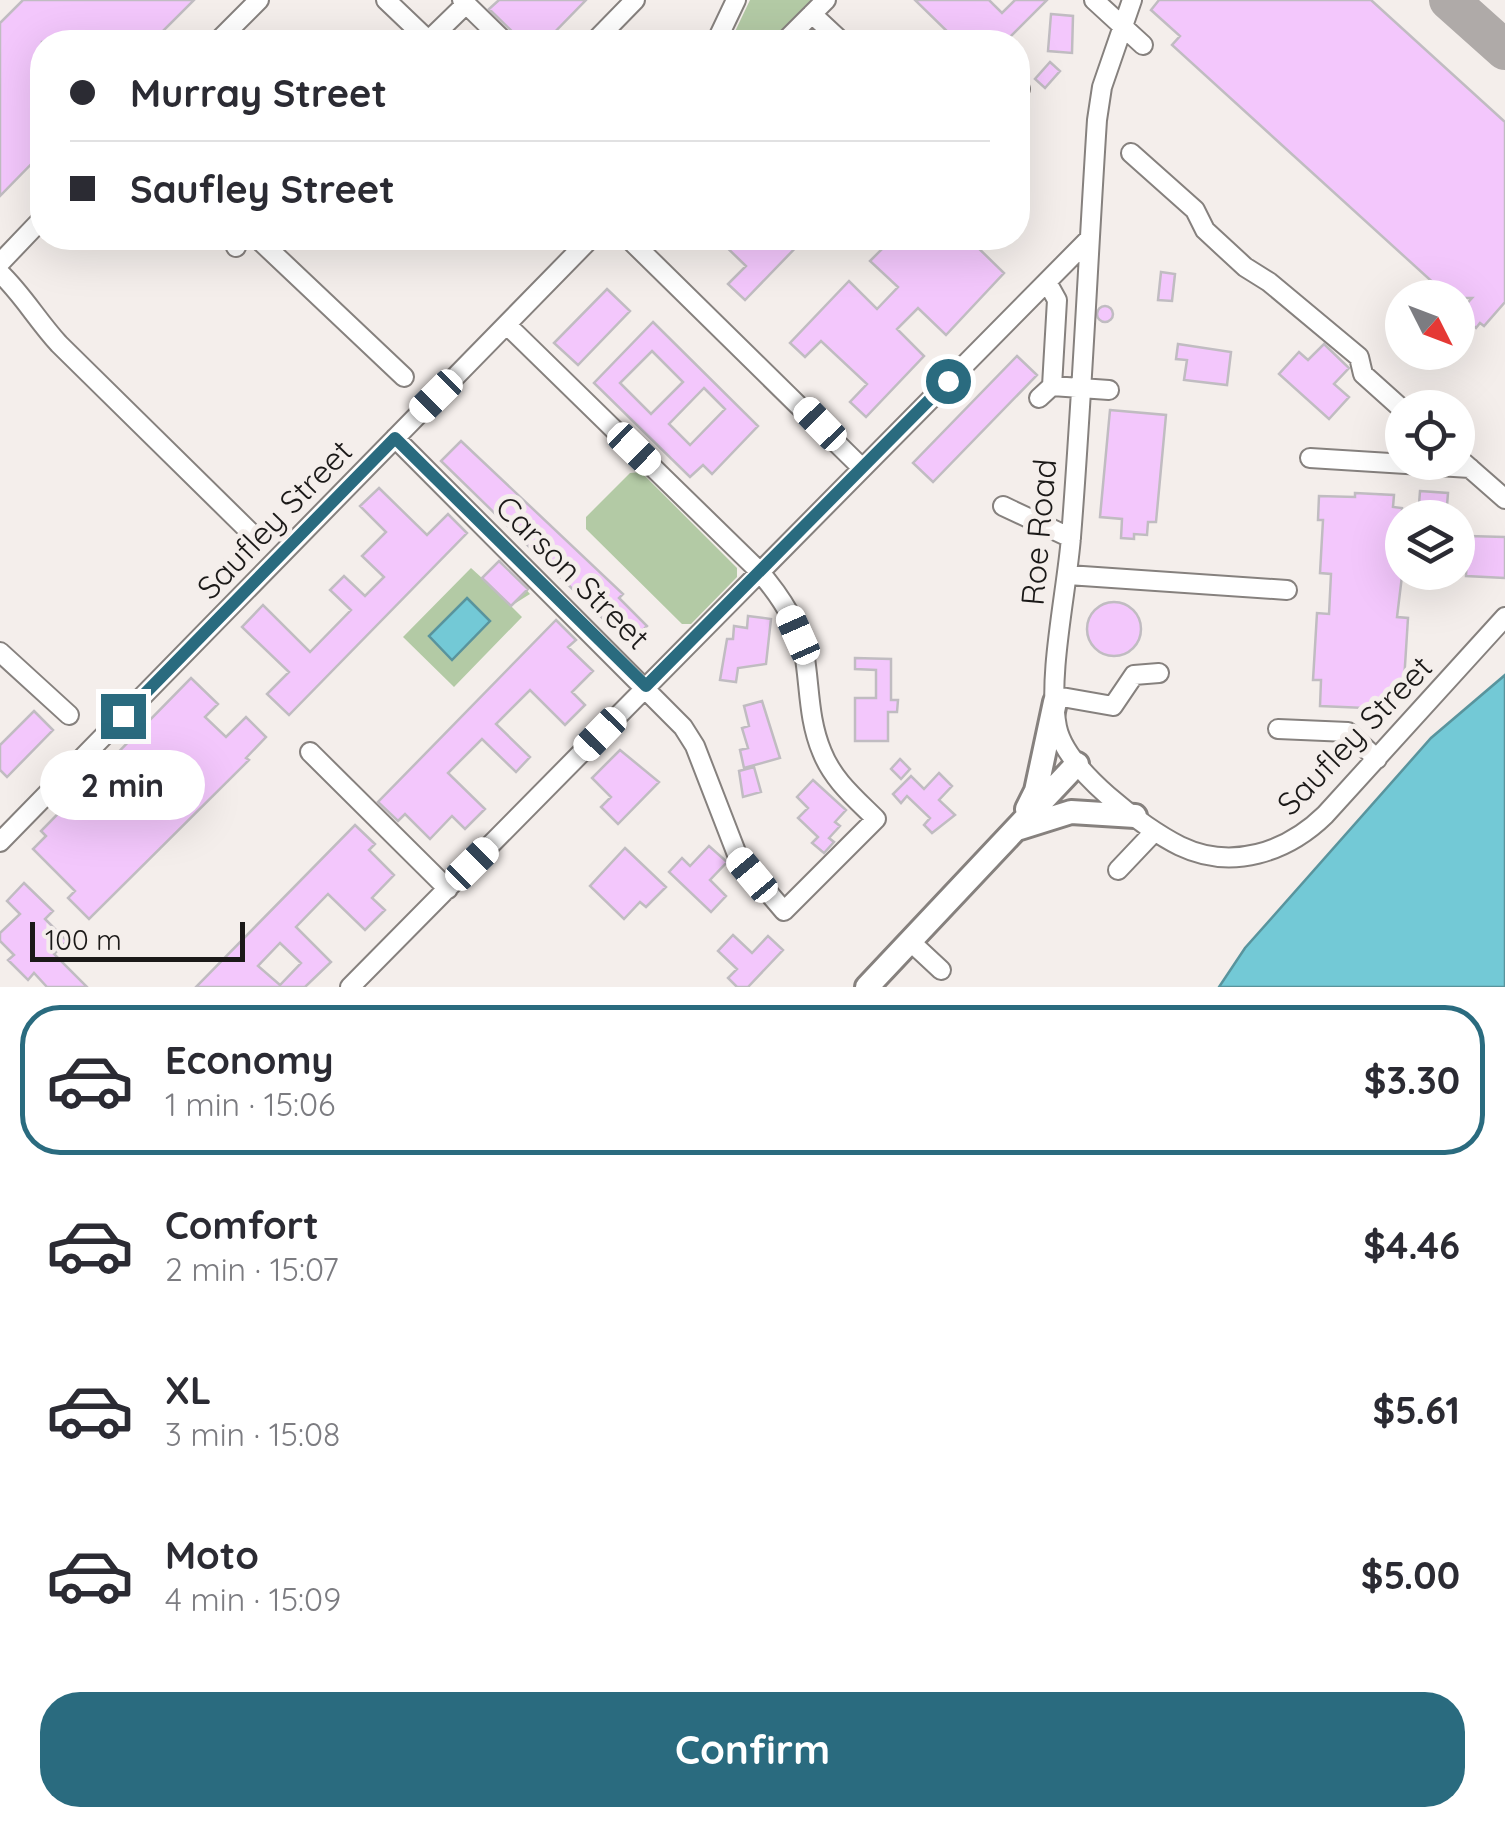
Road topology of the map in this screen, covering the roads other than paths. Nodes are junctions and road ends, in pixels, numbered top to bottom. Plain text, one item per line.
1 (258, 0) edge
2 (386, 0) edge
3 (635, 0) edge
4 (736, 0) edge
5 (826, 0) edge
6 (1094, 0) edge
7 (1132, 0) edge
8 (464, 2) edge
9 (812, 14) junction
10 (1122, 27) junction
11 (229, 30) edge
12 (417, 30) edge
13 (440, 30) edge
14 (493, 30) edge
15 (606, 30) edge
16 (722, 30) edge
17 (796, 30) edge
18 (829, 30) edge
19 (1143, 45) dead end
20 (1131, 153) dead end
21 (30, 232) edge
22 (1089, 239) junction
23 (270, 250) edge
24 (579, 250) edge
25 (640, 250) edge
26 (0, 262) edge
27 (0, 272) edge
28 (1049, 280) junction
29 (1085, 294) junction
30 (507, 325) junction
31 (404, 377) dead end
32 (1081, 388) junction
33 (1109, 390) dead end
34 (1385, 393) edge
35 (395, 438) junction
36 (1310, 458) dead end
37 (1385, 460) edge
38 (862, 468) junction
39 (1475, 473) edge
40 (1505, 499) edge
41 (1003, 506) dead end
42 (249, 530) dead end
43 (1071, 538) junction
44 (758, 570) junction
45 (1068, 575) junction
46 (1287, 590) dead end
47 (1505, 617) edge
48 (0, 652) edge
49 (1159, 673) dead end
50 (646, 686) junction
51 (1056, 699) junction
52 (69, 715) dead end
53 (1278, 729) dead end
54 (310, 752) dead end
55 (1377, 759) junction
56 (1077, 764) junction
57 (1135, 816) junction
58 (7, 821) edge
59 (1016, 830) junction
60 (1154, 832) junction
61 (0, 842) edge
62 (1118, 870) dead end
63 (448, 888) junction
64 (912, 943) junction
65 (941, 970) dead end
66 (350, 987) edge
67 (866, 987) edge

1 - 11 street
2 - 12 street
3 - 15 street
4 - 16 street
5 - 9 street
6 - 10 street
7 - 10 street, Roe Road
8 - 13 street
8 - 14 street
9 - 17 street
9 - 18 street
10 - 19 street
10 - 22 street, Roe Road
20 - 34 street
21 - 26 street
22 - 28 street
22 - 29 street, Roe Road
23 - 31 street
24 - 30 street, Saufley Street
25 - 38 street
27 - 42 street
28 - 29 street
28 - 32 street
28 - 38 street
29 - 32 street, Roe Road
30 - 35 street, Saufley Street
30 - 44 street
32 - 33 street
32 - 43 street, Roe Road
35 - 50 street, Carson Street
35 - 58 street, Saufley Street
36 - 37 street
38 - 44 street
39 - 40 street
41 - 43 street
43 - 45 street, Roe Road
44 - 50 street
44 - 50 street, Carson Street
45 - 46 street
45 - 51 street, Roe Road
47 - 55 street, Saufley Street
48 - 52 street
49 - 51 street
50 - 63 street
51 - 56 street, Roe Road
51 - 59 main road
53 - 55 street
54 - 63 street
55 - 60 street, Saufley Street
56 - 57 street, Saufley Street
56 - 59 main road
57 - 59 main road
57 - 60 street, Saufley Street
58 - 61 street, Saufley Street
59 - 64 main road
60 - 62 street
63 - 66 street
64 - 65 street
64 - 67 main road

